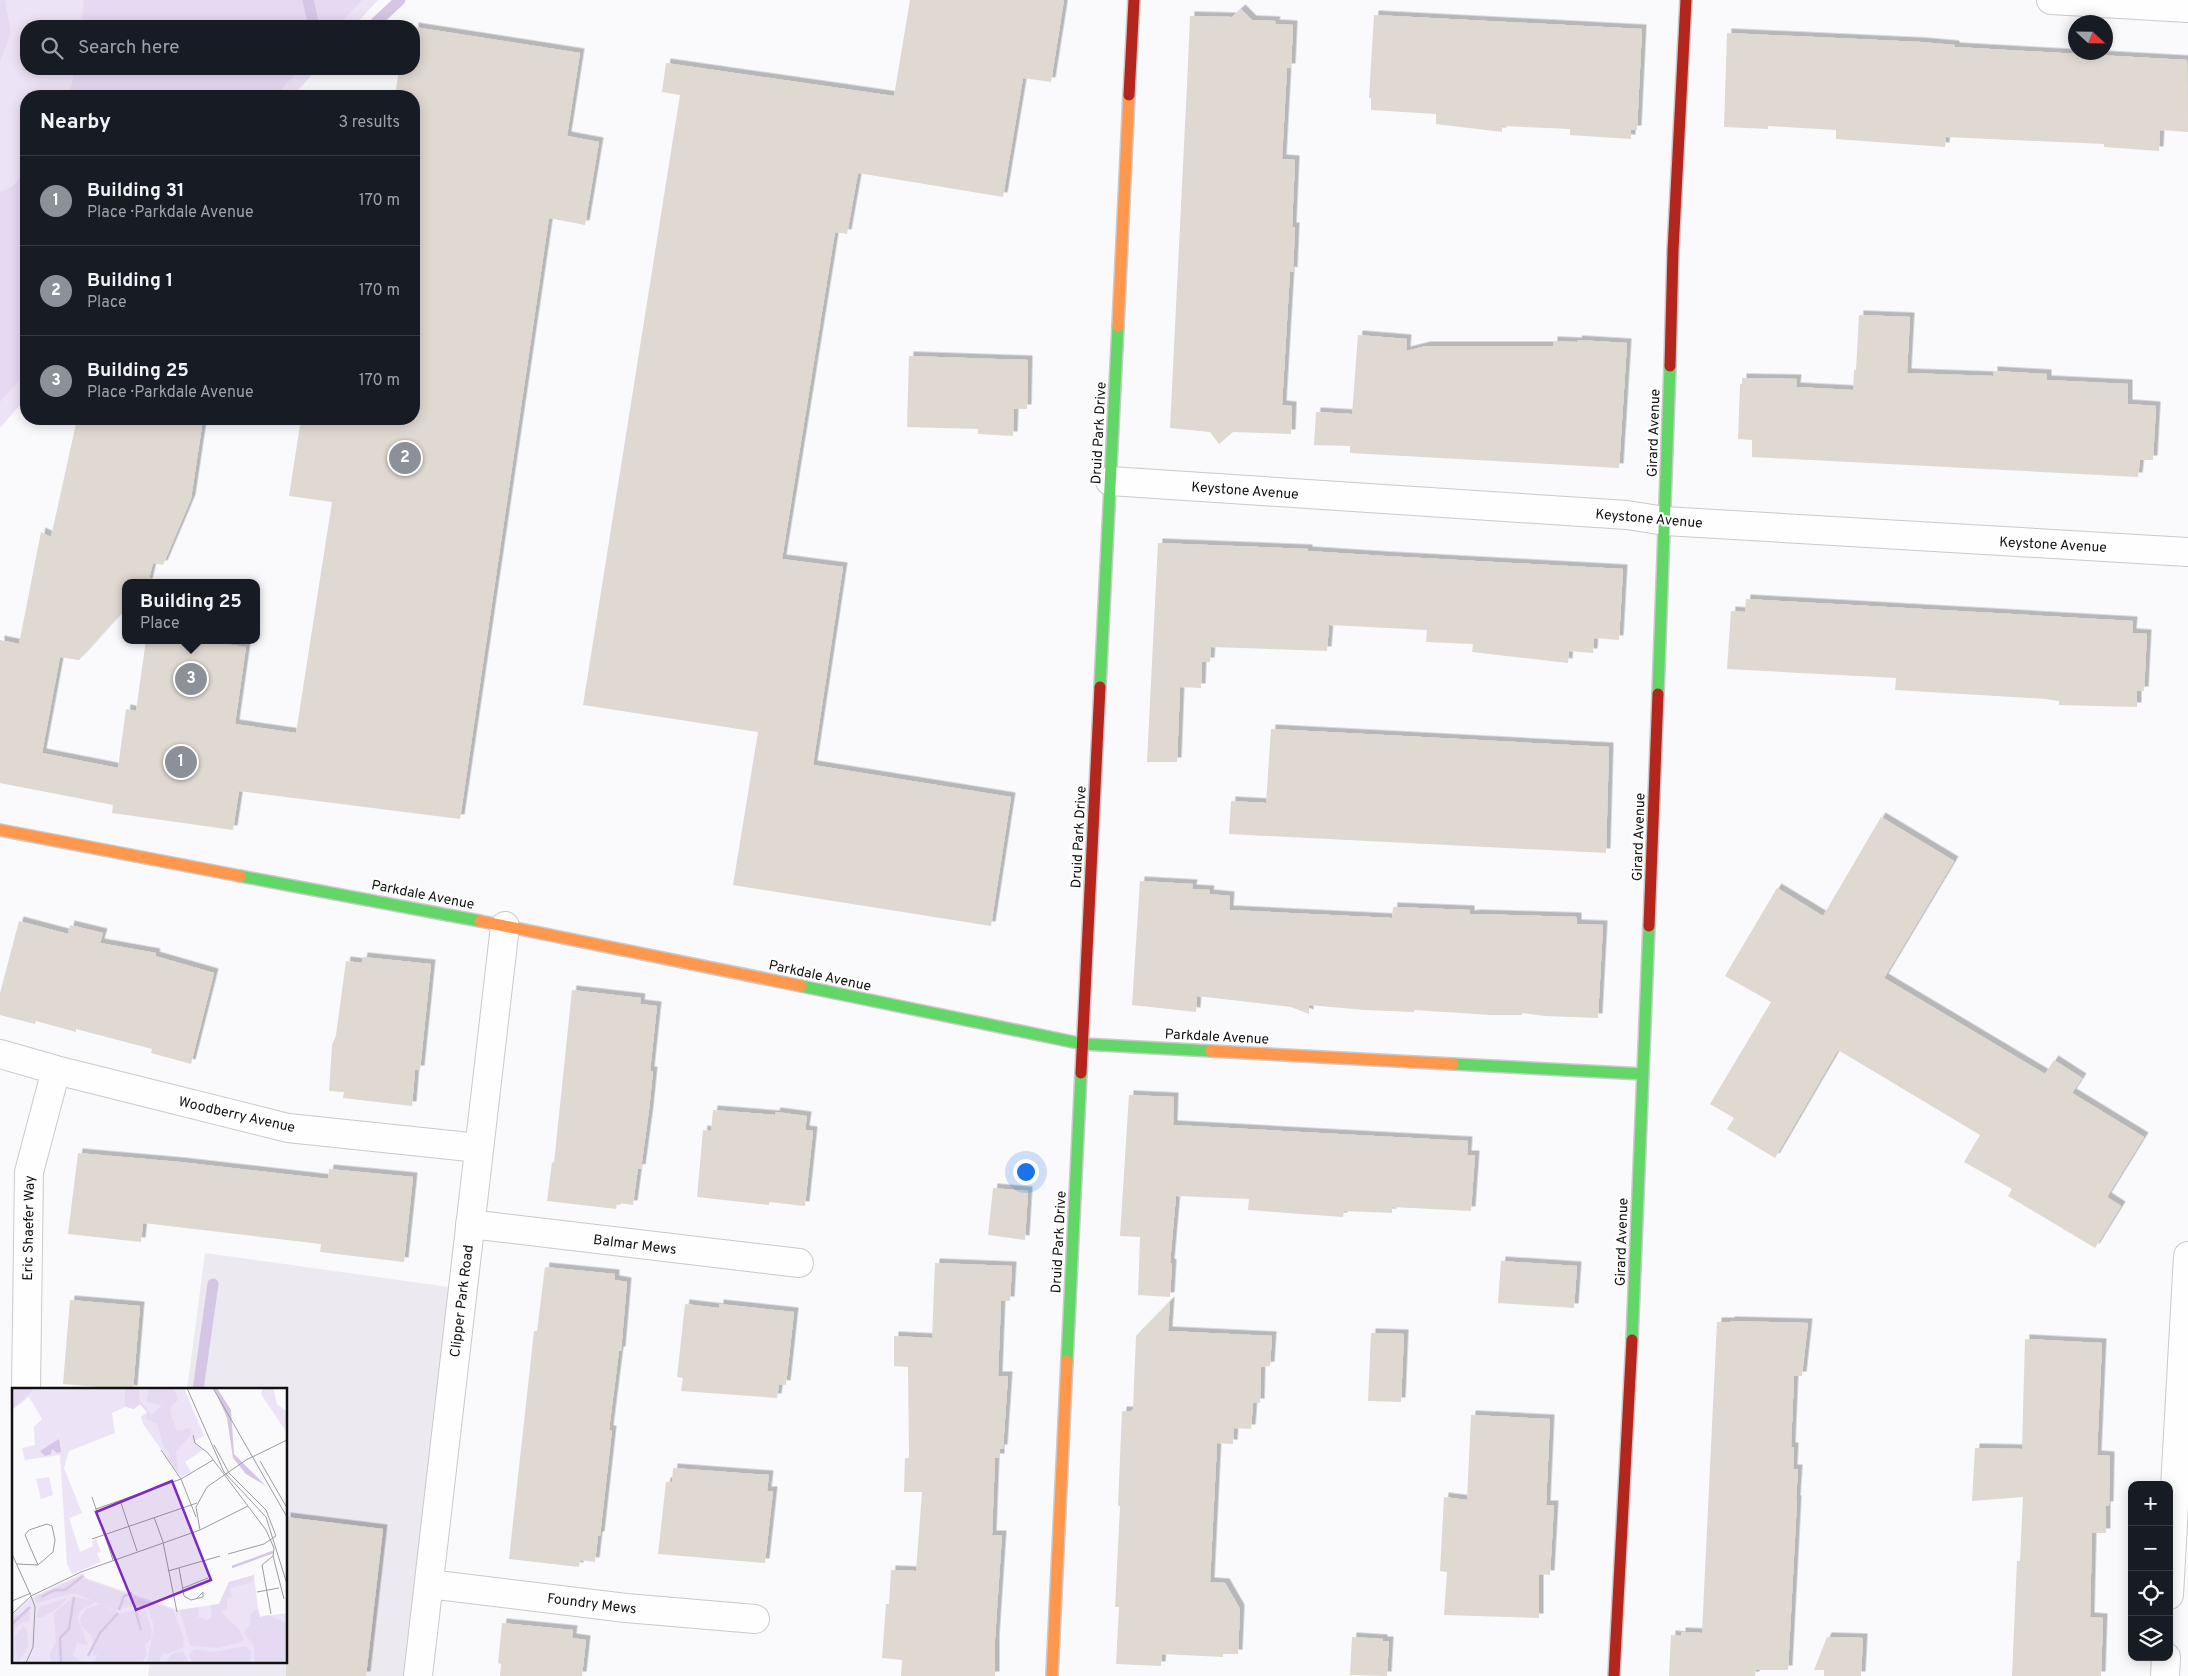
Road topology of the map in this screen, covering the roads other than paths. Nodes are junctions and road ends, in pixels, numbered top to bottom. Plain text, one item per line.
1 (1134, 0) edge
2 (1686, 0) edge
3 (2051, 0) edge
4 (2188, 8) edge
5 (1110, 481) junction
6 (1665, 521) junction
7 (2188, 552) edge
8 (0, 830) edge
9 (505, 926) junction
10 (1083, 1044) junction
11 (0, 1054) edge
12 (56, 1070) junction
13 (1643, 1074) junction
14 (479, 1148) junction
15 (470, 1224) junction
16 (2188, 1256) edge
17 (799, 1263) dead end
18 (26, 1388) edge
19 (2170, 1571) edge
20 (429, 1584) junction
21 (755, 1620) dead end
22 (2166, 1661) edge
23 (418, 1676) edge
24 (1052, 1676) edge
25 (1614, 1676) edge
26 (2165, 1676) edge

1 - 5 street, Druid Park Drive
2 - 6 street, Girard Avenue
3 - 4 street
5 - 6 street, Keystone Avenue
5 - 10 street, Druid Park Drive
6 - 7 street, Keystone Avenue
6 - 13 street, Girard Avenue
8 - 9 street, Parkdale Avenue
9 - 10 street, Parkdale Avenue
9 - 14 street, Clipper Park Road
10 - 13 street, Parkdale Avenue
10 - 24 street, Druid Park Drive
11 - 12 street, Woodberry Avenue
12 - 14 street, Woodberry Avenue
12 - 18 street, Eric Shaefer Way
13 - 25 street, Girard Avenue
14 - 15 street, Clipper Park Road
15 - 17 street, Balmar Mews
15 - 20 street, Clipper Park Road
16 - 19 street
20 - 21 street, Foundry Mews
20 - 23 street, Clipper Park Road
22 - 26 street

